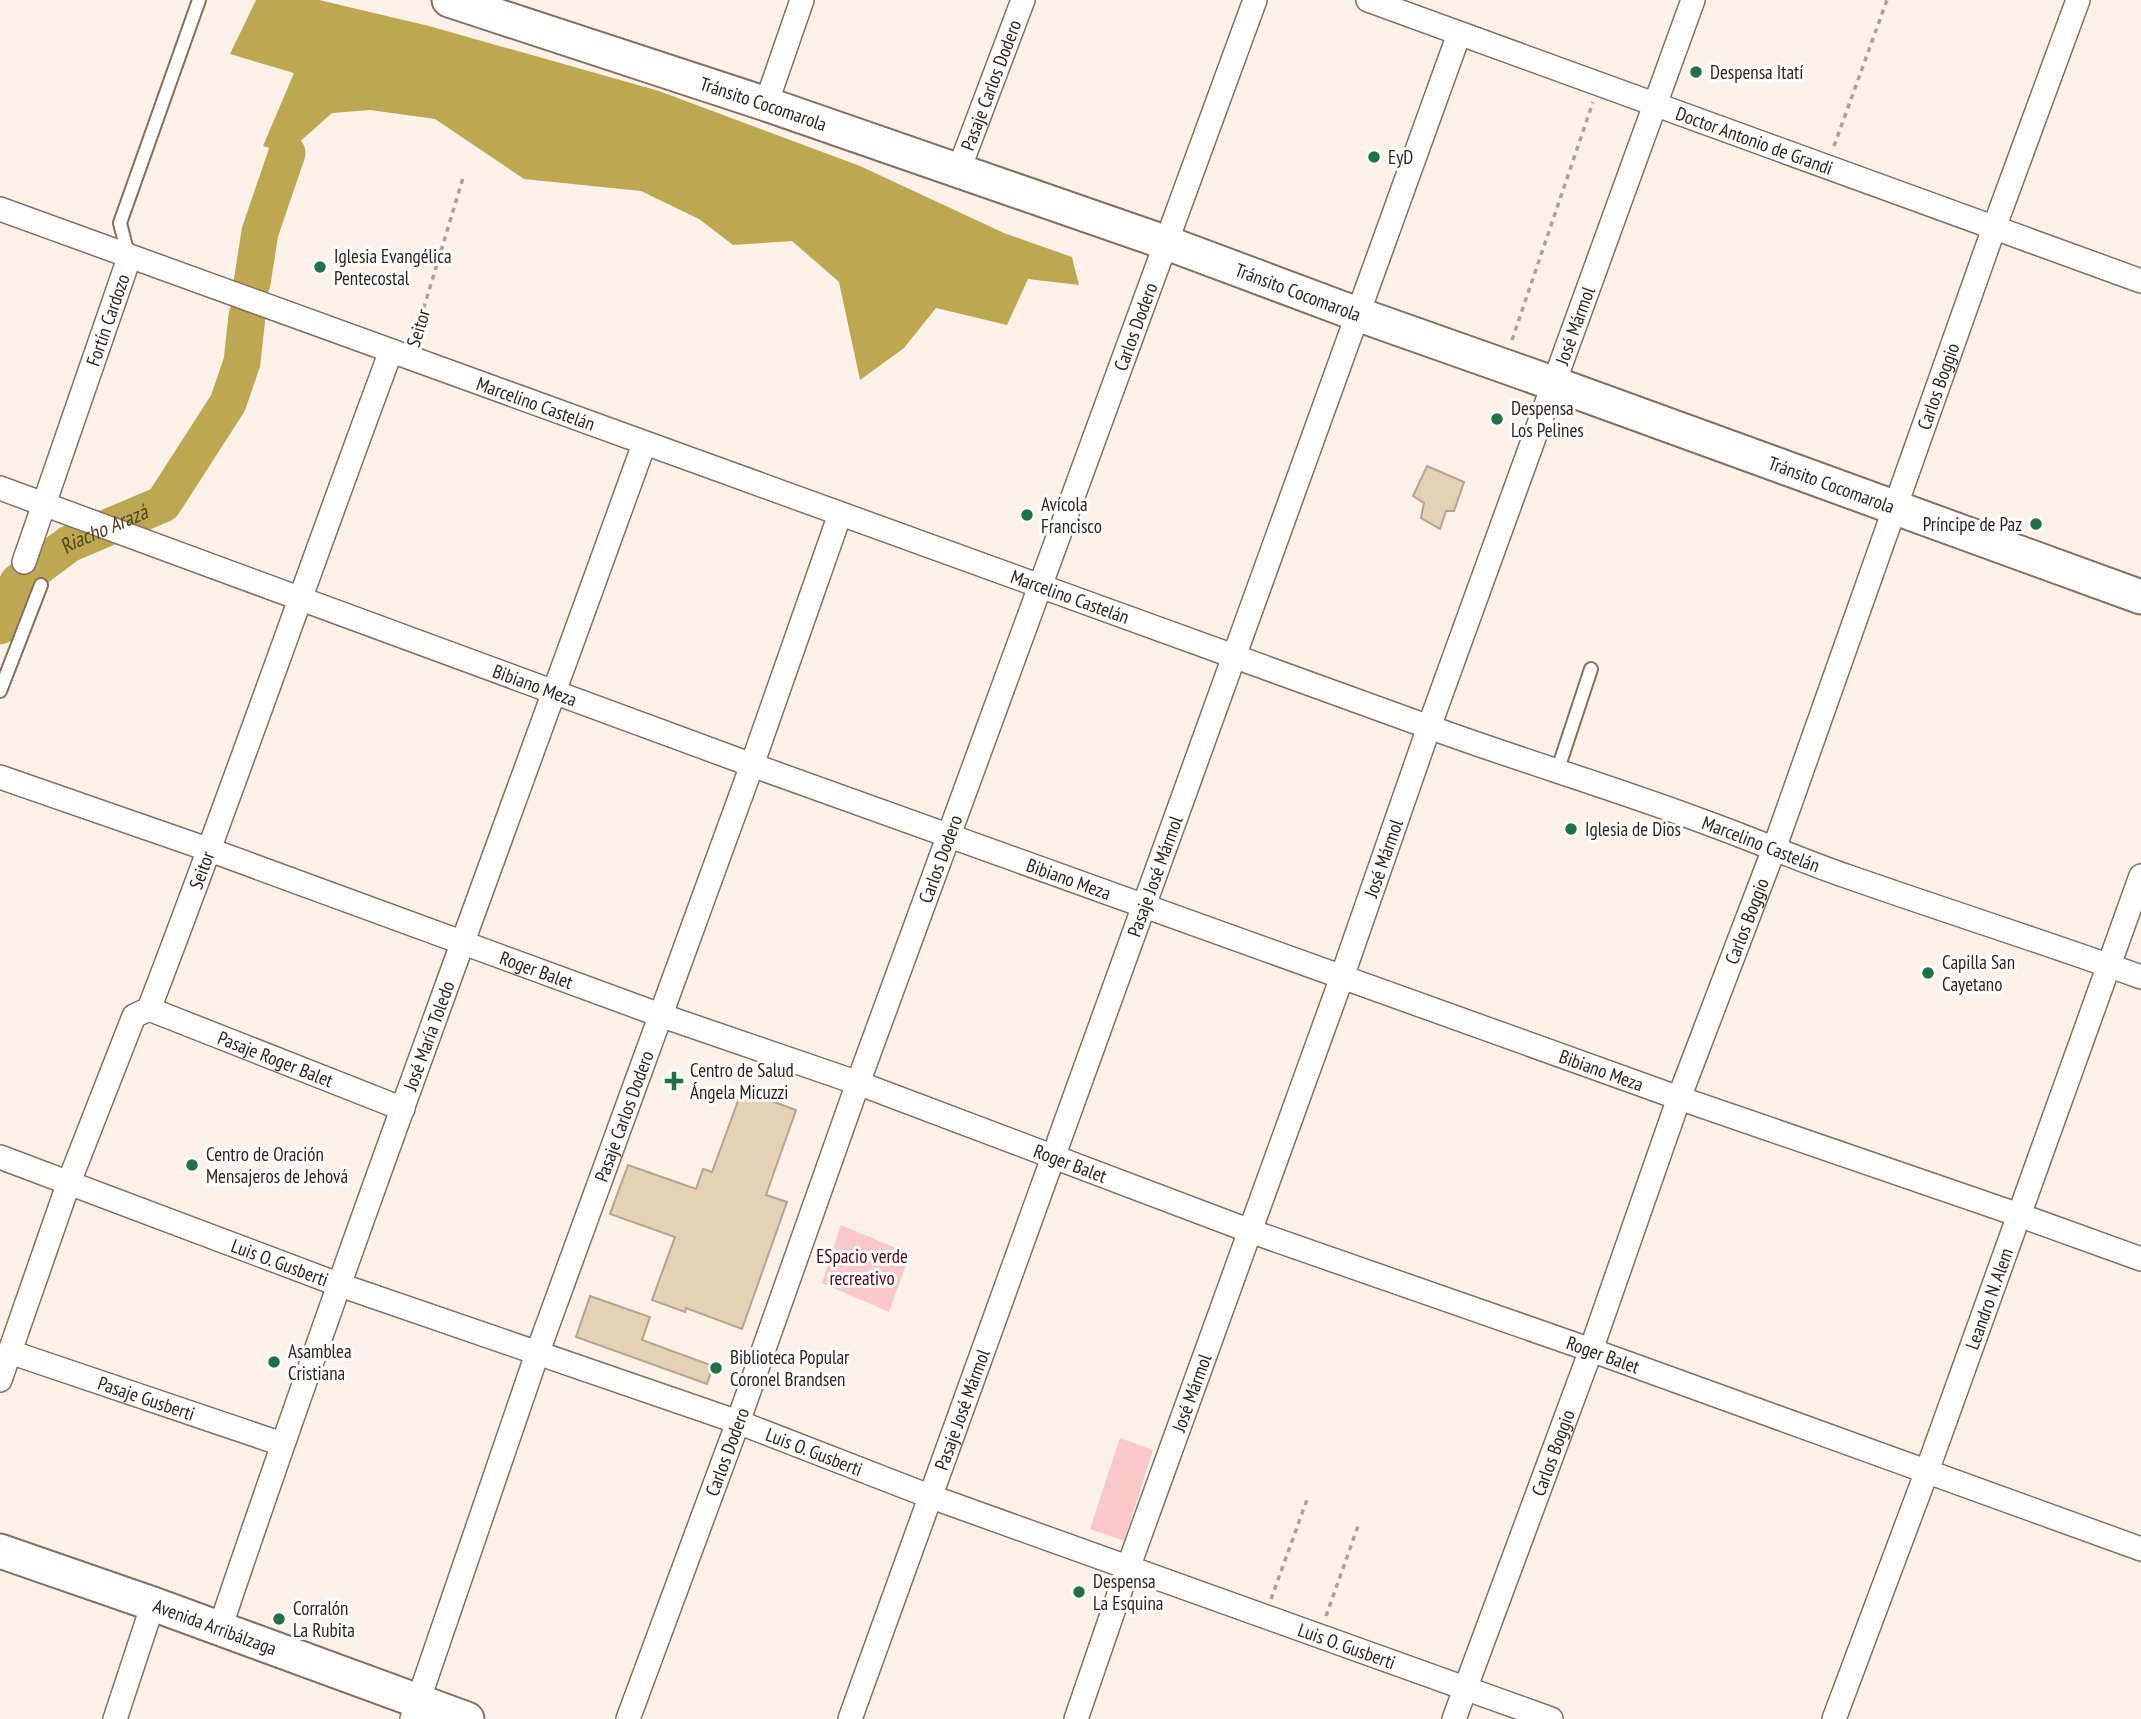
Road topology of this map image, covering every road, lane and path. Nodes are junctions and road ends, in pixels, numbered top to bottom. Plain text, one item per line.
1 (199, 0) edge
2 (449, 0) edge
3 (802, 0) edge
4 (1023, 0) edge
5 (1255, 0) edge
6 (1368, 0) edge
7 (1693, 0) edge
8 (1887, 0) edge
9 (2078, 0) edge
10 (514, 10) edge
11 (1459, 34) junction
12 (1599, 85) junction
13 (766, 104) junction
14 (1654, 105) junction
15 (1826, 166) junction
16 (958, 172) junction
17 (463, 178) dead end
18 (0, 209) edge
19 (1994, 228) junction
20 (1167, 243) junction
21 (129, 258) junction
22 (2141, 281) edge
23 (1357, 314) junction
24 (400, 354) junction
25 (1503, 365) junction
26 (1555, 384) junction
27 (644, 444) junction
28 (0, 488) edge
29 (45, 505) junction
30 (1894, 509) junction
31 (840, 514) junction
32 (24, 562) dead end
33 (41, 585) dead end
34 (1042, 585) junction
35 (2141, 597) edge
36 (299, 598) junction
37 (1235, 654) junction
38 (1591, 669) dead end
39 (0, 691) edge
40 (555, 692) junction
41 (1429, 727) junction
42 (752, 765) junction
43 (1557, 772) junction
44 (0, 777) edge
45 (949, 835) junction
46 (1774, 849) junction
47 (210, 850) junction
48 (2141, 876) edge
49 (1144, 905) junction
50 (461, 943) junction
51 (2110, 966) junction
52 (1342, 977) junction
53 (2141, 977) edge
54 (149, 1009) junction
55 (660, 1015) junction
56 (858, 1083) junction
57 (1679, 1098) junction
58 (403, 1109) junction
59 (0, 1157) edge
60 (1053, 1157) junction
61 (69, 1182) junction
62 (2020, 1215) junction
63 (1250, 1231) junction
64 (2141, 1259) edge
65 (340, 1285) junction
66 (1591, 1350) junction
67 (10, 1352) junction
68 (537, 1354) junction
69 (0, 1380) edge
70 (738, 1422) junction
71 (282, 1444) junction
72 (1927, 1471) junction
73 (929, 1496) junction
74 (1308, 1497) dead end
75 (1358, 1526) dead end
76 (2141, 1549) edge
77 (0, 1551) edge
78 (1128, 1567) junction
79 (153, 1604) junction
80 (1265, 1617) junction
81 (220, 1628) junction
82 (1319, 1634) junction
83 (1465, 1688) junction
84 (415, 1711) edge
85 (115, 1719) edge
86 (467, 1719) edge
87 (628, 1719) edge
88 (850, 1719) edge
89 (1076, 1719) edge
90 (1454, 1719) edge
91 (1551, 1719) edge
92 (1834, 1719) edge

1 - 21 lane, Fortín Cardozo
2 - 10 street, Tránsito Cocomarola
3 - 13 street
4 - 16 street, Pasaje Carlos Dodero
5 - 20 street, Carlos Dodero
6 - 11 street, Doctor Antonio de Grandi
7 - 14 street, José Mármol
8 - 15 path
9 - 19 street, Carlos Boggio
10 - 13 street, Tránsito Cocomarola
11 - 12 street, Doctor Antonio de Grandi
11 - 23 street, Pasaje José Mármol
12 - 14 street, Doctor Antonio de Grandi
12 - 25 path
13 - 16 street, Tránsito Cocomarola
14 - 15 street, Doctor Antonio de Grandi
14 - 26 street, José Mármol
15 - 19 street, Doctor Antonio de Grandi
16 - 20 street, Tránsito Cocomarola
17 - 24 path, Seitor
18 - 21 street, Marcelino Castelán
19 - 22 street, Doctor Antonio de Grandi
19 - 30 street, Carlos Boggio
20 - 23 street, Tránsito Cocomarola
20 - 34 street, Carlos Dodero
21 - 24 street, Marcelino Castelán
21 - 29 street, Fortín Cardozo
23 - 25 street, Tránsito Cocomarola
23 - 37 street, Pasaje José Mármol
24 - 27 street, Marcelino Castelán
24 - 36 street, Seitor
25 - 26 street, Tránsito Cocomarola
26 - 30 street, Tránsito Cocomarola
26 - 41 street, José Mármol
27 - 31 street, Marcelino Castelán
27 - 40 street, José María Toledo
28 - 29 street, Bibiano Meza
29 - 32 street, Fortín Cardozo
29 - 36 street, Bibiano Meza
30 - 35 street, Tránsito Cocomarola
30 - 46 street, Carlos Boggio
31 - 34 street, Marcelino Castelán
31 - 42 street, Pasaje Carlos Dodero
33 - 39 lane
34 - 37 street, Marcelino Castelán
34 - 45 street, Carlos Dodero
36 - 40 street, Bibiano Meza
36 - 47 street, Seitor
37 - 41 street, Marcelino Castelán
37 - 49 street, Pasaje José Mármol
38 - 43 lane
40 - 42 street, Bibiano Meza
40 - 50 street, José María Toledo
41 - 43 street, Marcelino Castelán
41 - 52 street, José Mármol
42 - 45 street, Bibiano Meza
42 - 55 street, Pasaje Carlos Dodero
43 - 46 street, Marcelino Castelán
44 - 47 street, Roger Balet
45 - 49 street, Bibiano Meza
45 - 56 street, Carlos Dodero
46 - 51 street, Marcelino Castelán
46 - 57 street, Carlos Boggio
47 - 50 street, Roger Balet
47 - 54 street, Seitor
48 - 51 street, Leandro N. Alem
49 - 52 street, Bibiano Meza
49 - 60 street, Pasaje José Mármol
50 - 55 street, Roger Balet
50 - 58 street, José María Toledo
51 - 53 street, Marcelino Castelán
51 - 62 street, Leandro N. Alem
52 - 57 street, Bibiano Meza
52 - 63 street, José Mármol
54 - 58 street, Pasaje Roger Balet
54 - 61 street, Seitor
55 - 56 street, Roger Balet
55 - 68 street, Pasaje Carlos Dodero
56 - 60 street, Roger Balet
56 - 70 street, Carlos Dodero
57 - 62 street, Bibiano Meza
57 - 66 street, Carlos Boggio
58 - 65 street, José María Toledo
59 - 61 street, Luis O. Gusberti
60 - 63 street, Roger Balet
60 - 73 street, Pasaje José Mármol
61 - 65 street, Luis O. Gusberti
61 - 67 street, Seitor
62 - 64 street, Bibiano Meza
62 - 72 street, Leandro N. Alem
63 - 66 street, Roger Balet
63 - 78 street, José Mármol
65 - 68 street, Luis O. Gusberti
65 - 71 street, José María Toledo
66 - 72 street, Roger Balet
66 - 83 street, Carlos Boggio
67 - 69 street, Seitor
67 - 71 street, Pasaje Gusberti
68 - 70 street, Luis O. Gusberti
68 - 84 street, Pasaje Carlos Dodero
70 - 73 street, Luis O. Gusberti
70 - 87 street, Carlos Dodero
71 - 81 street, José María Toledo
72 - 76 street, Roger Balet
72 - 92 street, Leandro N. Alem
73 - 78 street, Luis O. Gusberti
73 - 88 street, Pasaje José Mármol
74 - 80 path
75 - 82 path
77 - 79 street, Avenida Arribálzaga
78 - 80 street, Luis O. Gusberti
78 - 89 street, José Mármol
79 - 81 street, Avenida Arribálzaga
79 - 85 street
80 - 82 street, Luis O. Gusberti
81 - 84 street, Avenida Arribálzaga
82 - 83 street, Luis O. Gusberti
83 - 90 street, Carlos Boggio
83 - 91 street, Luis O. Gusberti
84 - 86 street, Avenida Arribálzaga

